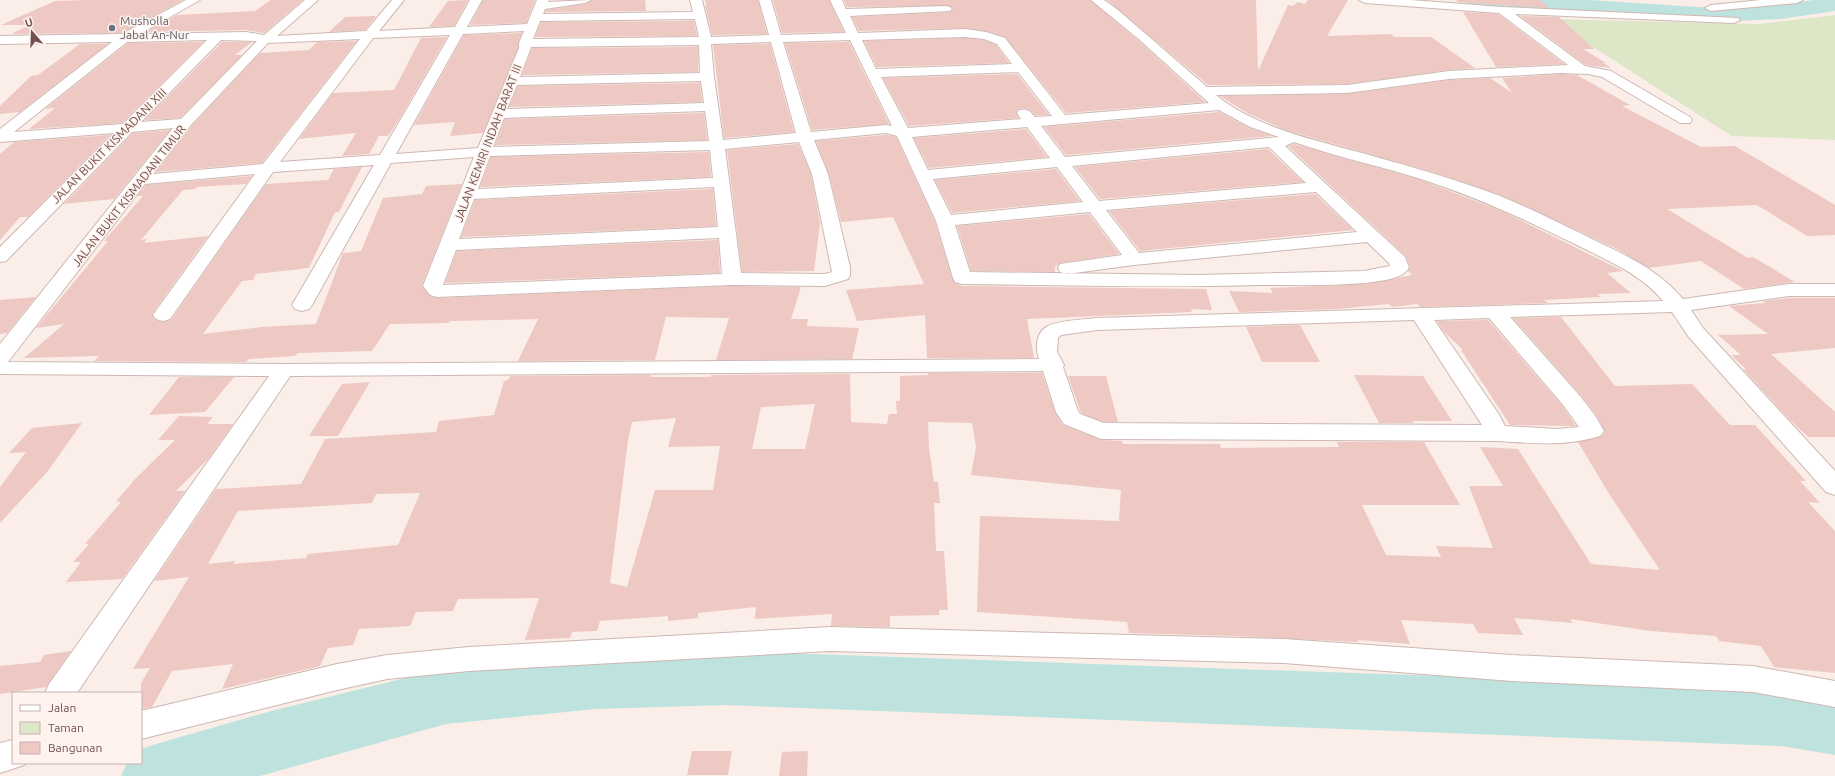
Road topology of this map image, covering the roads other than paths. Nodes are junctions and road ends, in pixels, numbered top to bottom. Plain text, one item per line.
1 (194, 0) edge
2 (312, 0) edge
3 (398, 0) edge
4 (476, 0) edge
5 (585, 0) edge
6 (696, 0) edge
7 (765, 0) edge
8 (1097, 0) edge
9 (1365, 0) edge
10 (1530, 0) edge
11 (1797, 0) edge
12 (542, 3) edge
13 (839, 6) edge
14 (1502, 10) junction
15 (948, 11) edge
16 (700, 16) junction
17 (1734, 20) dead end
18 (534, 22) junction
19 (459, 30) junction
20 (369, 35) junction
21 (967, 35) junction
22 (218, 36) junction
23 (124, 38) junction
24 (24, 39) junction
25 (0, 40) edge
26 (265, 40) junction
27 (856, 40) junction
28 (777, 41) junction
29 (706, 43) junction
30 (525, 46) junction
31 (6, 52) dead end
32 (1580, 69) junction
33 (1018, 71) junction
34 (872, 73) junction
35 (707, 76) junction
36 (511, 82) junction
37 (881, 87) junction
38 (1213, 99) junction
39 (711, 107) junction
40 (498, 114) junction
41 (1044, 116) junction
42 (1686, 120) dead end
43 (185, 123) junction
44 (125, 128) junction
45 (896, 128) junction
46 (0, 137) edge
47 (805, 137) junction
48 (1300, 140) junction
49 (1272, 142) junction
50 (718, 145) junction
51 (482, 152) junction
52 (386, 161) junction
53 (1061, 162) junction
54 (266, 168) junction
55 (923, 175) junction
56 (141, 180) junction
57 (722, 182) junction
58 (1319, 187) junction
59 (469, 194) junction
60 (1094, 206) junction
61 (945, 221) junction
62 (728, 232) junction
63 (1369, 236) junction
64 (448, 244) junction
65 (1181, 255) junction
66 (0, 256) edge
67 (1134, 259) junction
68 (732, 279) junction
69 (992, 279) junction
70 (1198, 281) junction
71 (1835, 290) edge
72 (302, 305) dead end
73 (1678, 306) junction
74 (1495, 312) junction
75 (1420, 314) junction
76 (163, 315) dead end
77 (0, 358) edge
78 (1053, 365) junction
79 (0, 368) edge
80 (284, 370) junction
81 (1497, 433) junction
82 (1835, 486) edge
83 (61, 692) edge
84 (1835, 694) edge
85 (142, 725) edge
86 (12, 755) edge
87 (0, 758) edge

1 - 23 street
2 - 26 street, JALAN BUKIT KISMADANI TIMUR
3 - 20 street
4 - 19 street
5 - 12 street
6 - 16 street
7 - 28 street
8 - 38 street
9 - 14 street
10 - 11 street
12 - 18 street, JALAN KEMIRI INDAH BARAT III
13 - 15 street
13 - 27 street
14 - 17 street
14 - 32 street
15 - 21 street
16 - 18 street
16 - 29 street
18 - 19 street
18 - 30 street, JALAN KEMIRI INDAH BARAT III
19 - 20 street
19 - 52 street
20 - 26 street
20 - 54 street
21 - 27 street
21 - 33 street
22 - 23 street
22 - 26 street
22 - 44 street, JALAN BUKIT KISMADANI XIII
23 - 24 street
23 - 46 street
24 - 25 street
24 - 31 street
26 - 43 street, JALAN BUKIT KISMADANI TIMUR
27 - 28 street
27 - 34 street
28 - 29 street
28 - 47 street
29 - 30 street
29 - 35 street
30 - 36 street, JALAN KEMIRI INDAH BARAT III
32 - 38 street
32 - 42 street
33 - 34 street
33 - 37 street
33 - 41 street
34 - 37 street
35 - 36 street
35 - 39 street
36 - 40 street, JALAN KEMIRI INDAH BARAT III
37 - 45 street
38 - 41 street
38 - 48 street
39 - 40 street
39 - 50 street
40 - 51 street, JALAN KEMIRI INDAH BARAT III
41 - 45 street
41 - 53 street
43 - 44 street
43 - 56 street, JALAN BUKIT KISMADANI TIMUR
44 - 46 street
44 - 66 street, JALAN BUKIT KISMADANI XIII
45 - 47 street
45 - 55 street
47 - 50 street
47 - 68 street
48 - 49 street
48 - 73 street
49 - 53 street
49 - 58 street
50 - 51 street
50 - 57 street
51 - 52 street
51 - 59 street, JALAN KEMIRI INDAH BARAT III
52 - 54 street
52 - 72 street
53 - 55 street
53 - 60 street
54 - 56 street
54 - 76 street
55 - 61 street
56 - 77 street, JALAN BUKIT KISMADANI TIMUR
57 - 59 street
57 - 62 street
58 - 60 street
58 - 63 street
59 - 64 street, JALAN KEMIRI INDAH BARAT III
60 - 61 street
60 - 67 street
61 - 69 street
62 - 64 street
62 - 68 street
63 - 65 street
63 - 70 street
64 - 68 street, JALAN KEMIRI INDAH BARAT III
65 - 67 street
65 - 70 street
67 - 69 street
69 - 70 street
71 - 73 street
73 - 74 street
73 - 82 street
74 - 75 street
74 - 81 street
75 - 78 street
75 - 81 street
78 - 80 street
78 - 81 street
79 - 80 street
80 - 83 street
84 - 85 street
86 - 87 street

